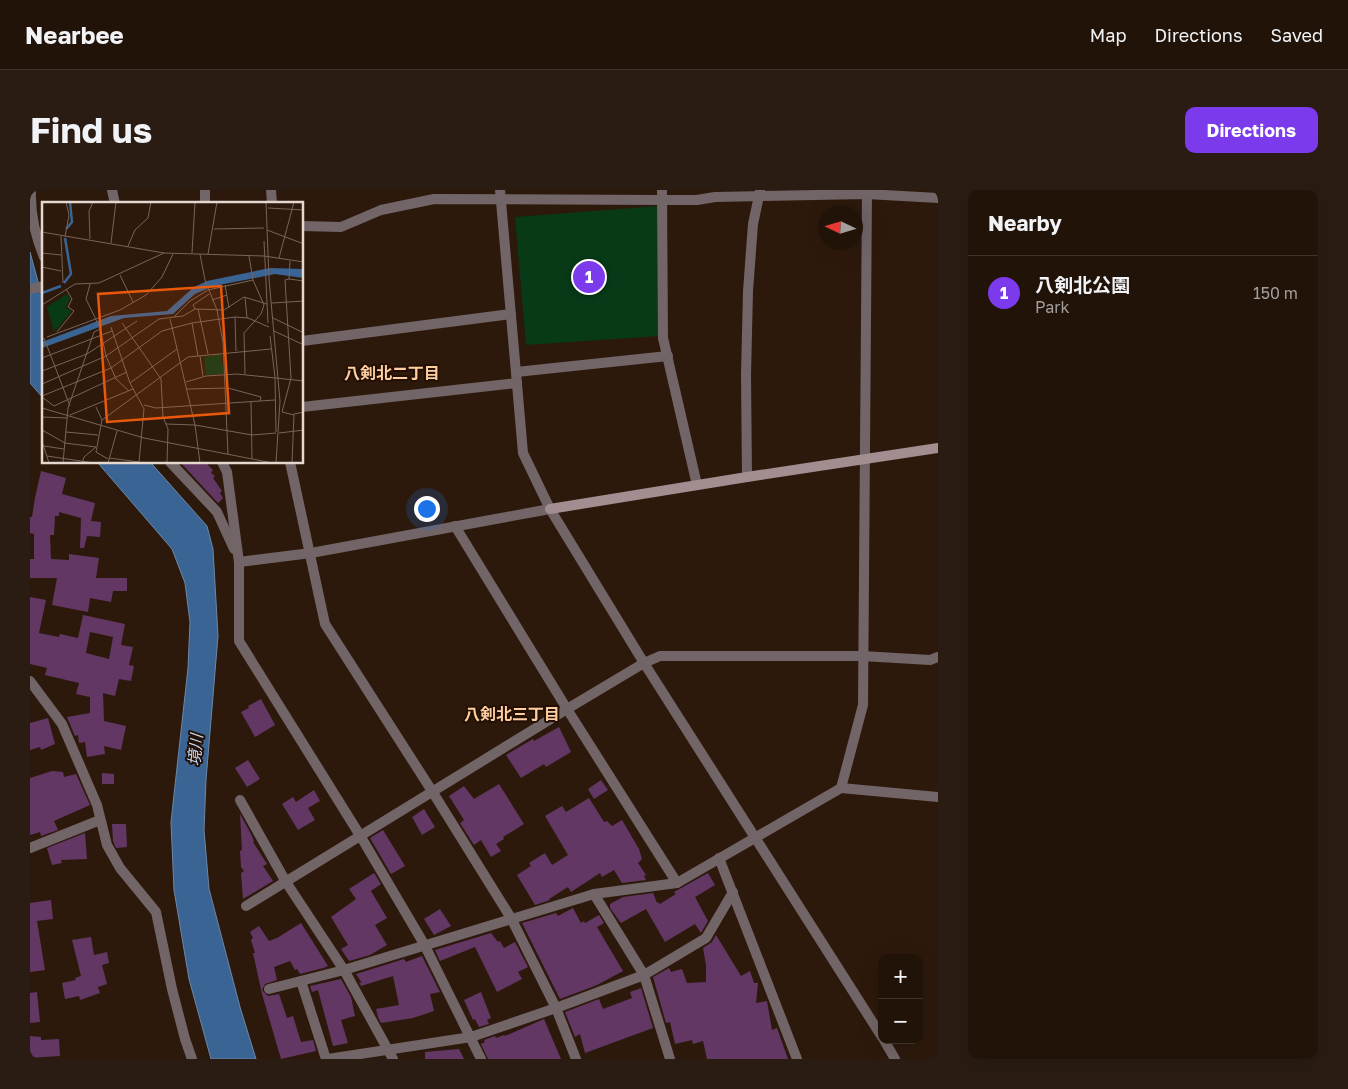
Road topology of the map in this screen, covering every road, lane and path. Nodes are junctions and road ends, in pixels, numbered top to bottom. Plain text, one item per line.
1 (31, 190) edge
2 (867, 192) edge
3 (760, 193) edge
4 (500, 195) edge
5 (662, 195) edge
6 (938, 198) edge
7 (304, 226) edge
8 (42, 252) edge
9 (511, 314) junction
10 (304, 341) edge
11 (668, 356) junction
12 (516, 372) junction
13 (517, 383) junction
14 (304, 407) edge
15 (938, 448) edge
16 (865, 460) junction
17 (172, 464) edge
18 (223, 464) edge
19 (290, 464) edge
20 (748, 477) junction
21 (697, 485) junction
22 (550, 509) junction
23 (455, 526) junction
24 (311, 553) junction
25 (239, 562) junction
26 (862, 656) junction
27 (938, 657) edge
28 (644, 663) junction
29 (30, 681) edge
30 (567, 709) junction
31 (841, 788) junction
32 (432, 791) junction
33 (938, 797) edge
34 (240, 800) dead end
35 (100, 820) junction
36 (361, 837) junction
37 (756, 838) junction
38 (30, 848) edge
39 (719, 858) junction
40 (286, 882) junction
41 (677, 883) junction
42 (733, 892) junction
43 (594, 894) junction
44 (246, 906) dead end
45 (511, 918) junction
46 (424, 944) junction
47 (344, 970) junction
48 (644, 975) junction
49 (302, 981) junction
50 (269, 989) dead end
51 (556, 1008) junction
52 (878, 1031) edge
53 (471, 1037) junction
54 (886, 1044) edge
55 (388, 1049) junction
56 (192, 1059) edge
57 (327, 1059) edge
58 (393, 1059) edge
59 (481, 1059) edge
60 (576, 1059) edge
61 (670, 1059) edge
62 (797, 1059) edge
63 (895, 1059) edge

1 - 8 street
2 - 3 street
2 - 6 street
2 - 16 street
3 - 5 street
3 - 20 street
4 - 5 street
4 - 7 street
4 - 9 street
5 - 11 street
9 - 10 street
9 - 12 street
11 - 12 street
11 - 21 street
12 - 13 street
13 - 14 street
13 - 22 street
15 - 16 street
16 - 20 street
16 - 26 street
17 - 25 street
18 - 25 street
19 - 24 street
20 - 21 street
21 - 22 street
22 - 23 street
22 - 28 street
23 - 24 street
23 - 30 street
24 - 25 street
24 - 32 street
25 - 36 street
26 - 27 street
26 - 28 street
26 - 31 street
28 - 30 street
28 - 37 street
29 - 35 street
30 - 32 street
30 - 41 street
31 - 33 street
31 - 37 street
32 - 36 street
32 - 45 street
34 - 40 street
35 - 38 street
35 - 56 street
36 - 40 street
36 - 46 street
37 - 39 street
37 - 52 street
39 - 41 street
39 - 42 street
40 - 44 street
40 - 47 street
41 - 43 street
42 - 48 street
42 - 62 street
43 - 45 street
43 - 48 street
45 - 46 street
45 - 51 street
46 - 47 street
46 - 53 street
47 - 49 street
47 - 55 street
48 - 51 street
48 - 61 street
49 - 50 street
49 - 57 street
51 - 53 street
51 - 60 street
53 - 55 street
53 - 59 street
54 - 63 street
55 - 57 street
55 - 58 street

